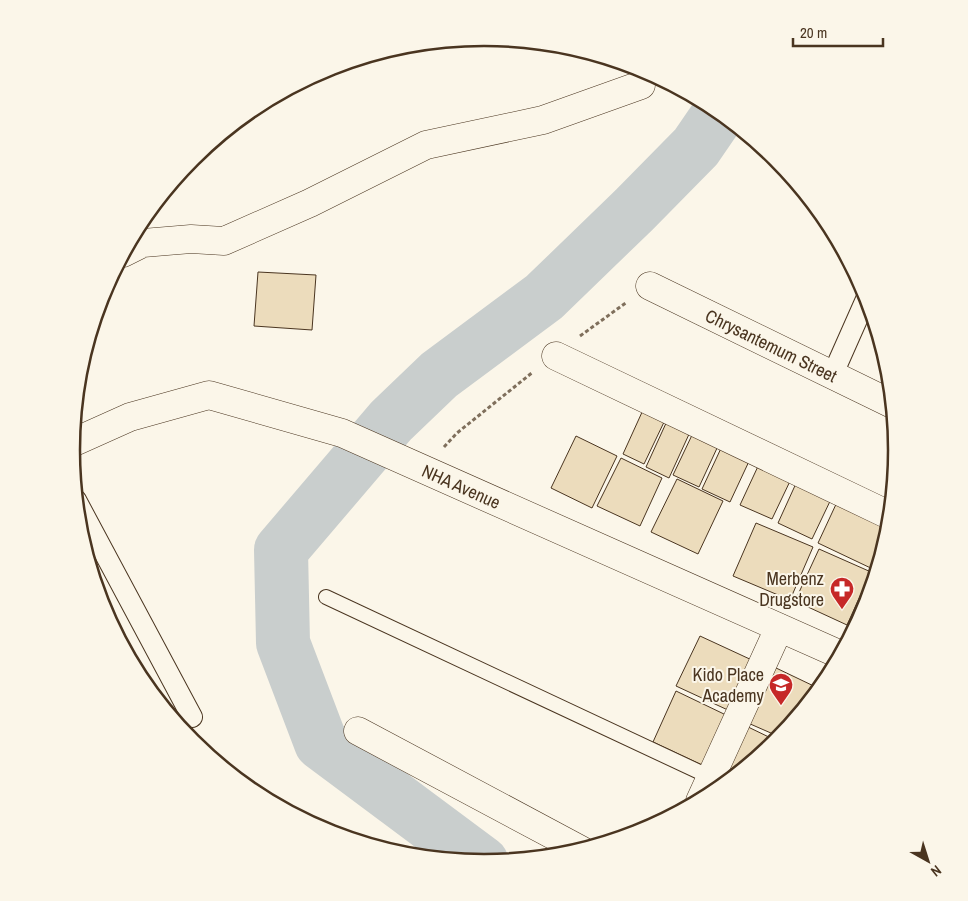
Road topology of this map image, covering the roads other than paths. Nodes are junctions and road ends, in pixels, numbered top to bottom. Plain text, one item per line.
1 (641, 85) dead end
2 (134, 248) edge
3 (650, 286) dead end
4 (862, 308) edge
5 (556, 356) dead end
6 (832, 376) junction
7 (885, 401) edge
8 (80, 439) edge
9 (883, 513) edge
10 (89, 535) edge
11 (326, 597) dead end
12 (779, 628) junction
13 (834, 652) edge
14 (192, 717) dead end
15 (358, 731) dead end
16 (714, 783) edge
17 (709, 787) edge
18 (572, 845) edge

1 - 2 street
3 - 6 street, Chrysantemum Street
4 - 6 street
5 - 9 street
6 - 7 street, Chrysantemum Street
8 - 12 street, NHA Avenue
10 - 14 street
11 - 17 lane
12 - 13 street, NHA Avenue
12 - 16 street
15 - 18 street

